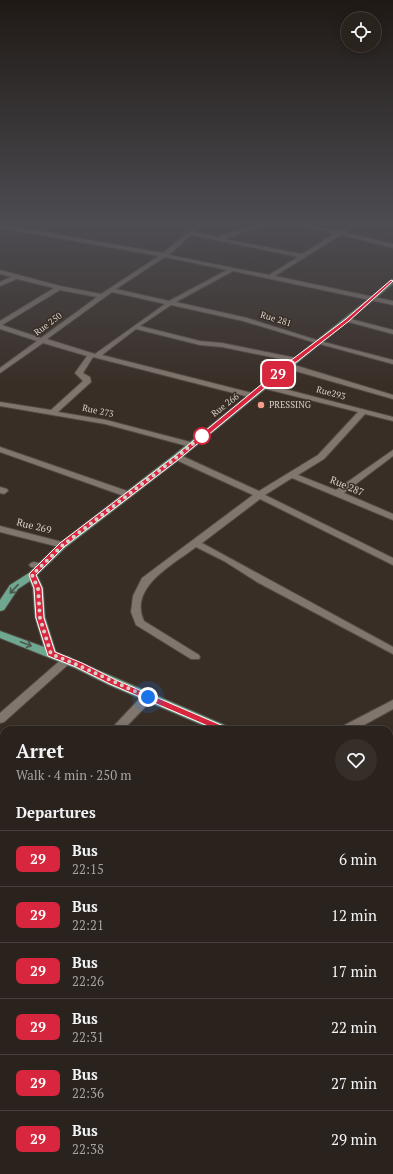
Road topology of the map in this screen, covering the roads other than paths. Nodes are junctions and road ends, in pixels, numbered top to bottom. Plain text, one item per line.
1 (14, 278) edge
2 (19, 278) edge
3 (130, 278) edge
4 (217, 278) edge
5 (274, 278) edge
6 (393, 281) edge
7 (0, 284) edge
8 (59, 288) junction
9 (110, 290) junction
10 (102, 296) junction
11 (372, 299) junction
12 (170, 303) junction
13 (393, 303) edge
14 (348, 320) junction
15 (0, 324) edge
16 (0, 327) edge
17 (135, 327) junction
18 (393, 332) edge
19 (42, 340) junction
20 (318, 342) junction
21 (95, 355) junction
22 (296, 360) junction
23 (393, 362) edge
24 (288, 366) junction
25 (0, 371) edge
26 (265, 386) junction
27 (253, 396) junction
28 (391, 397) dead end
29 (0, 404) edge
30 (364, 412) junction
31 (52, 413) junction
32 (393, 419) edge
33 (191, 445) junction
34 (0, 450) edge
35 (391, 456) edge
36 (177, 457) junction
37 (292, 475) junction
38 (127, 494) junction
39 (337, 494) junction
40 (260, 495) junction
41 (393, 517) edge
42 (0, 529) edge
43 (195, 543) junction
44 (63, 545) junction
45 (393, 562) edge
46 (36, 568) junction
47 (0, 608) edge
48 (0, 634) edge
49 (393, 652) edge
50 (51, 654) junction
51 (194, 657) dead end
52 (67, 660) junction
53 (148, 697) junction
54 (393, 704) edge
55 (0, 719) edge
56 (120, 726) edge
57 (216, 726) edge
58 (352, 726) edge

1 - 7 street
2 - 8 street
3 - 9 street, Rue 250
4 - 12 street
5 - 11 street
6 - 11 main road, Rue 266
8 - 10 street
8 - 15 street
9 - 10 street, Rue 250
9 - 12 street, Rue 281
10 - 19 street, Rue 250
11 - 13 street
11 - 14 main road, Rue 266
12 - 17 street
12 - 20 street, Rue 281
14 - 18 street
14 - 20 main road, Rue 266
16 - 19 street
17 - 21 street
17 - 22 street
19 - 21 street
19 - 25 street, Rue 250
20 - 22 main road, Rue 266
20 - 23 street, Rue 281
21 - 27 street
21 - 31 street
22 - 24 main road, Rue 266
24 - 26 main road, Rue 266
24 - 28 street
26 - 27 main road, Rue 266
26 - 30 street, Rue293
27 - 33 main road, Rue 266
29 - 31 street, Rue 273
30 - 32 street, Rue293
30 - 37 street
31 - 33 street, Rue 273
33 - 36 main road, Rue 266
34 - 38 street
35 - 39 street
36 - 38 main road, Rue 266
36 - 40 street
37 - 39 street, Rue 287
37 - 40 street
38 - 44 main road, Rue 266
39 - 41 street, Rue 287
40 - 43 street
40 - 45 street
42 - 44 street, Rue 269
43 - 49 street
43 - 51 street
44 - 46 main road, Rue 266
46 -> 47 main road, Rue 266
46 - 50 main road
48 -> 50 main road
50 - 52 main road
52 - 53 main road
52 - 55 street
53 - 56 street
53 - 57 main road
54 - 58 street

